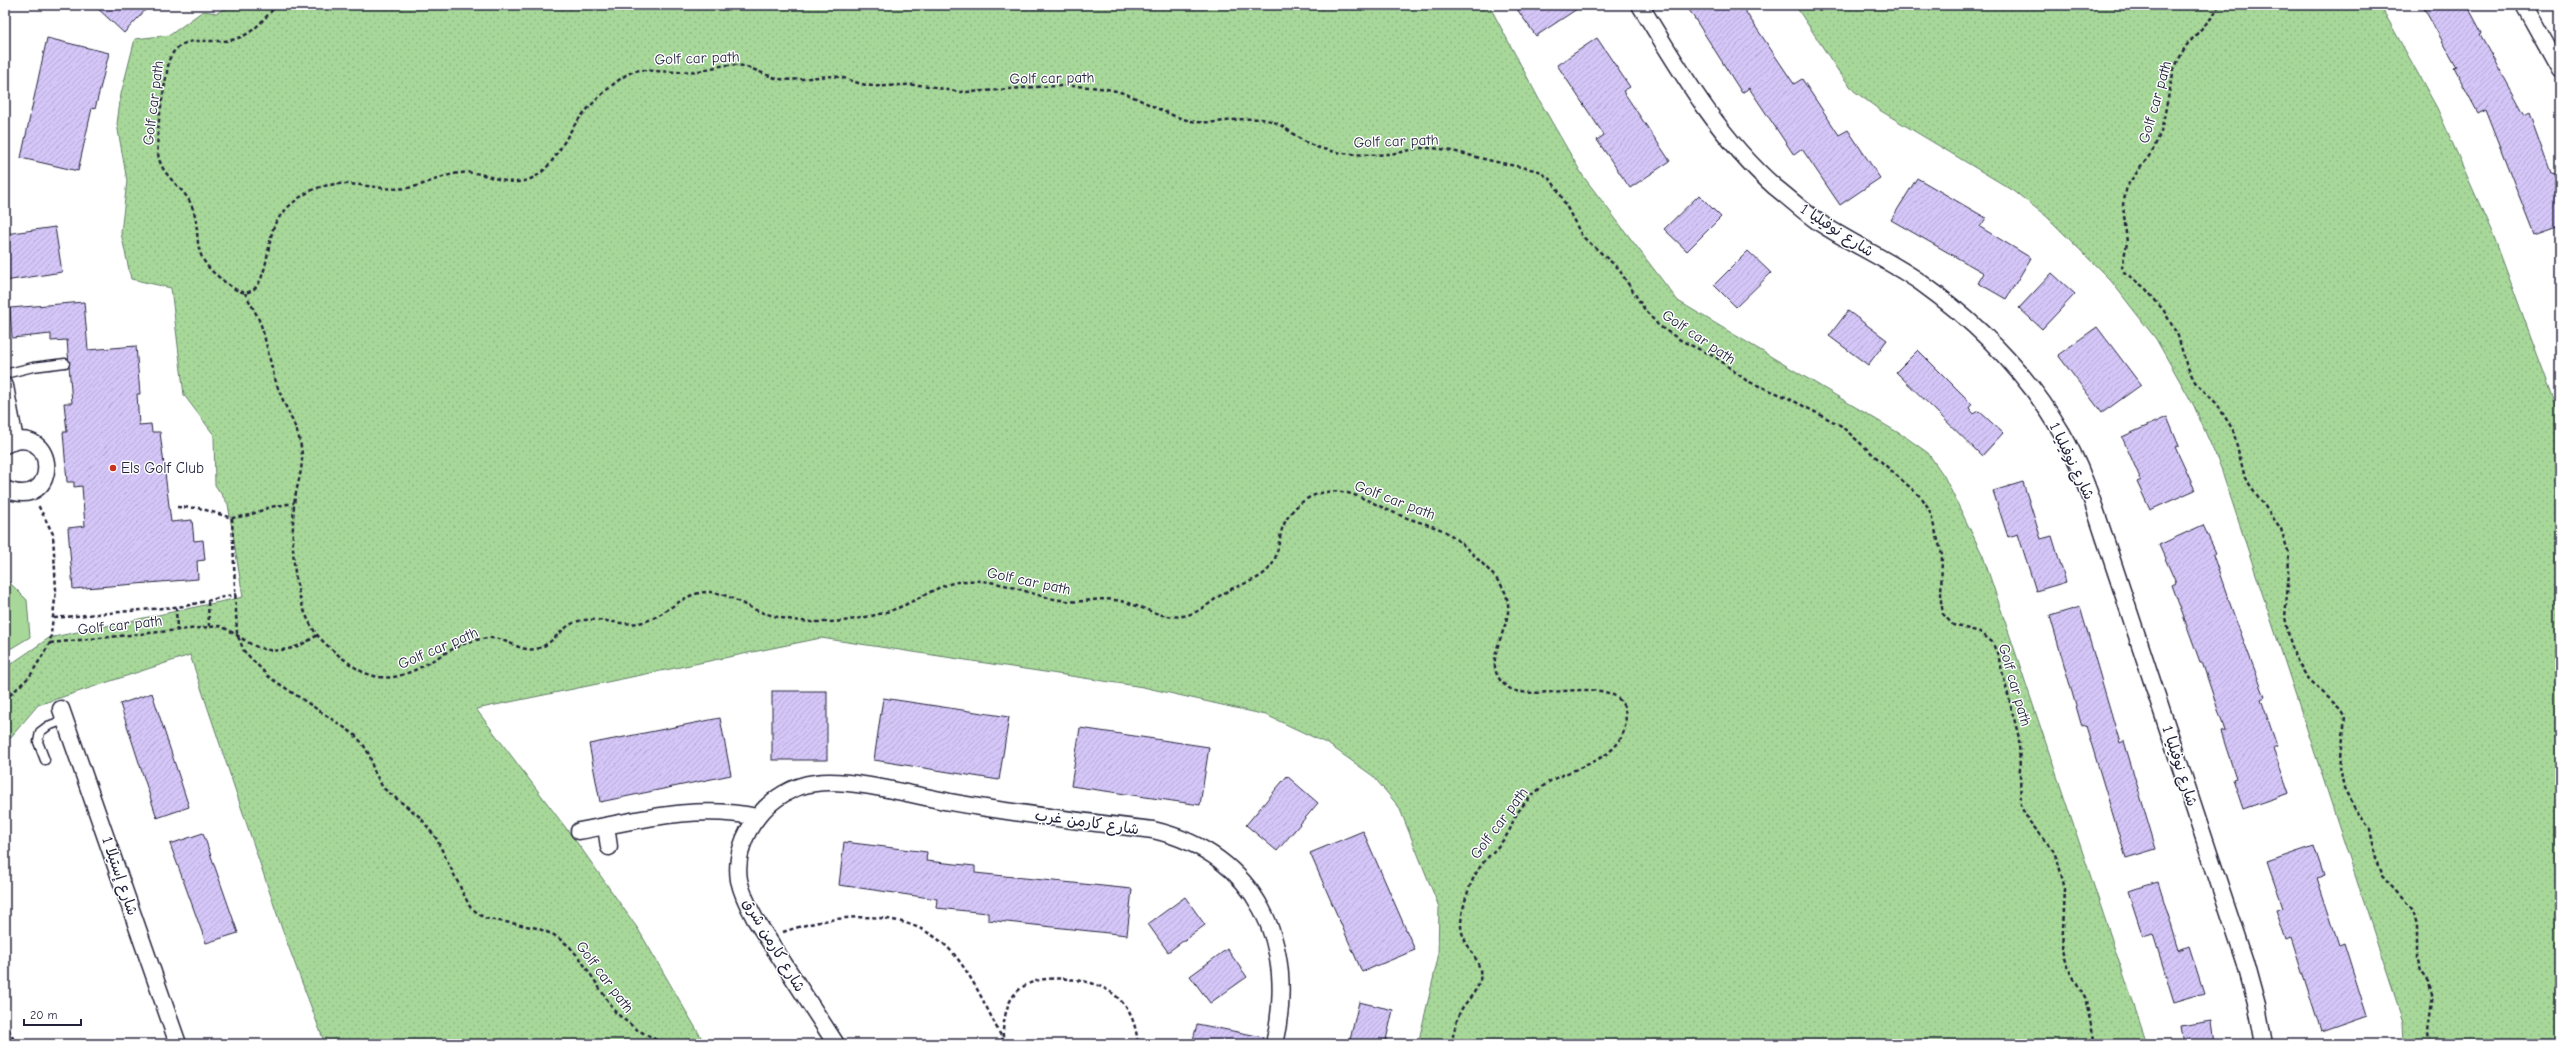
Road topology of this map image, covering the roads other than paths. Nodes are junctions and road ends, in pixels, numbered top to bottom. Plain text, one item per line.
1 (1640, 5) edge
2 (2524, 5) edge
3 (2560, 70) edge
4 (65, 363) dead end
5 (5, 374) edge
6 (5, 386) edge
7 (10, 442) edge
8 (5, 489) edge
9 (63, 714) joint
10 (45, 760) dead end
11 (757, 817) junction
12 (606, 826) junction
13 (579, 831) dead end
14 (610, 847) dead end
15 (178, 1044) edge
16 (836, 1044) edge
17 (1274, 1044) edge
18 (2264, 1044) edge

1 - 18 street, شارع نوفيليا 1
2 - 3 street
4 - 5 lane
6 - 7 street
7 - 8 street
9 - 10 lane
9 - 15 street, شارع إستيلا 1
11 - 12 street
11 - 16 street, شارع كارمن شرق
11 - 17 street, شارع كارمن غرب
12 - 13 street
12 - 14 street

